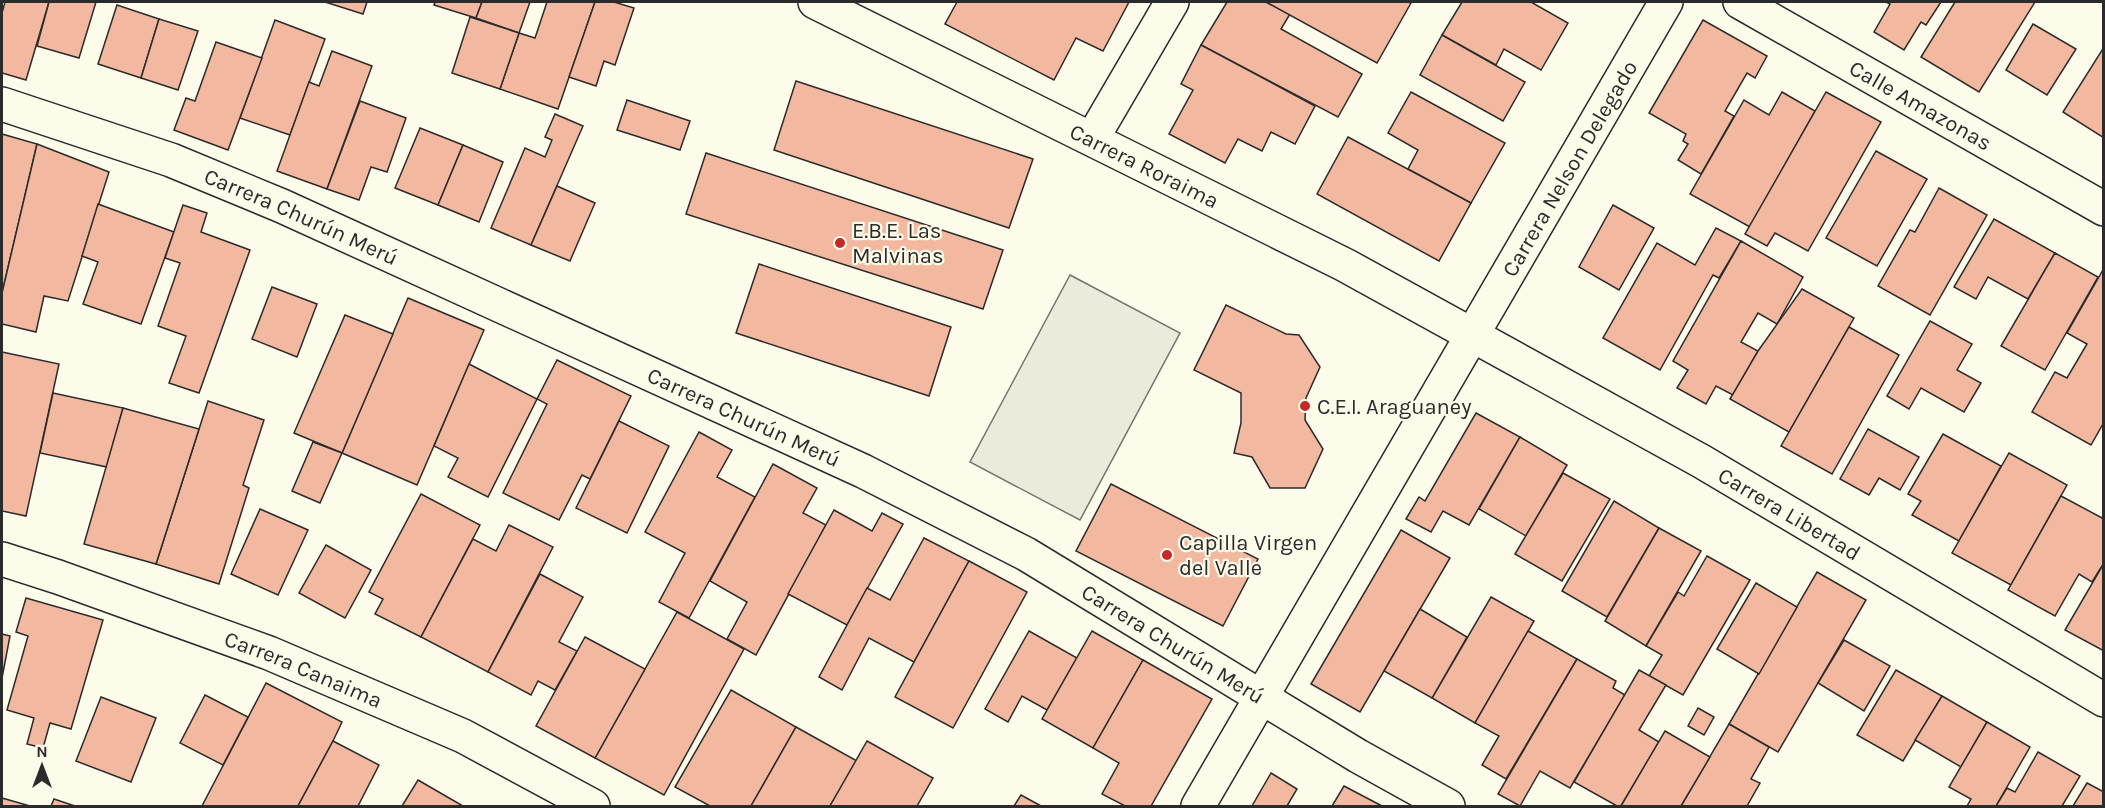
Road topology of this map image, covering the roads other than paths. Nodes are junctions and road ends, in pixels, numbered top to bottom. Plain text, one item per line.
1 (814, 2) edge
2 (1172, 2) edge
3 (1666, 2) edge
4 (1740, 2) edge
5 (2, 104) edge
6 (1092, 139) junction
7 (2103, 209) edge
8 (1472, 335) junction
9 (2, 559) edge
10 (1262, 697) junction
11 (2103, 700) edge
12 (593, 807) edge
13 (1198, 807) edge
14 (1449, 807) edge

1 - 6 street, Carrera Roraima
2 - 6 street
3 - 8 street, Carrera Nelson Delegado
4 - 7 street, Calle Amazonas
5 - 10 street, Carrera Churún Merú
6 - 8 street, Carrera Roraima
8 - 10 street, Carrera Nelson Delegado
8 - 11 street, Carrera Libertad
9 - 12 street, Carrera Canaima
10 - 13 street, Carrera Nelson Delegado
10 - 14 street, Carrera Churún Merú

